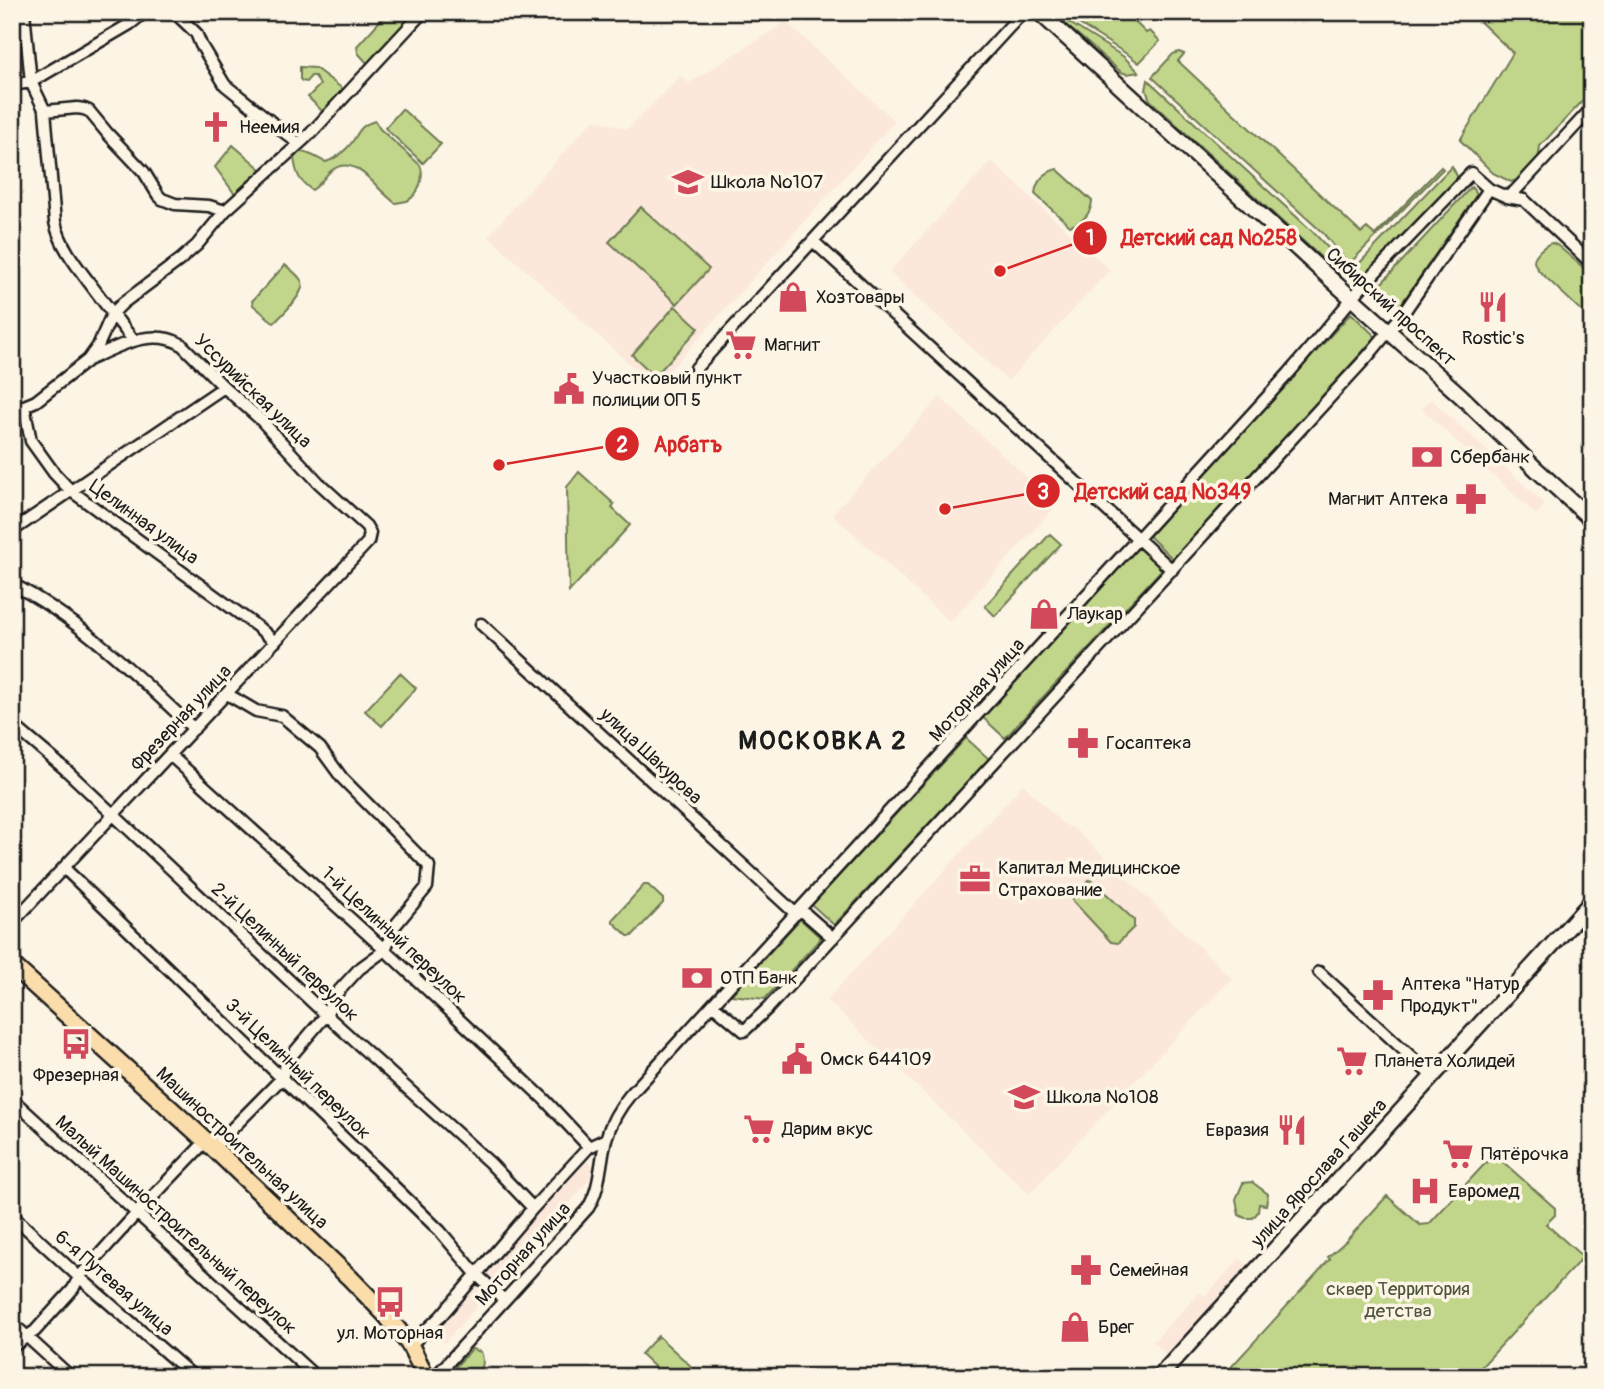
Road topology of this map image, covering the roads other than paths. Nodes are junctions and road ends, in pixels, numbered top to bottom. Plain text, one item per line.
1 (24, 12) edge
2 (145, 12) edge
3 (174, 12) edge
4 (422, 12) edge
5 (1023, 12) edge
6 (1039, 12) edge
7 (31, 82) junction
8 (12, 85) edge
9 (1592, 108) edge
10 (45, 111) junction
11 (299, 144) junction
12 (1489, 190) junction
13 (1507, 197) junction
14 (225, 211) junction
15 (813, 241) junction
16 (1592, 264) edge
17 (1353, 299) junction
18 (112, 314) junction
19 (1389, 331) junction
20 (134, 341) junction
21 (88, 360) junction
22 (696, 368) dead end
23 (224, 387) junction
24 (24, 406) junction
25 (12, 409) edge
26 (70, 490) junction
27 (1592, 520) edge
28 (12, 531) edge
29 (370, 533) joint
30 (1137, 539) junction
31 (1171, 570) junction
32 (12, 584) edge
33 (481, 624) dead end
34 (275, 642) junction
35 (227, 694) junction
36 (12, 724) edge
37 (194, 729) junction
38 (170, 754) junction
39 (113, 816) junction
40 (64, 868) junction
41 (1592, 901) edge
42 (798, 911) junction
43 (12, 923) edge
44 (833, 938) junction
45 (385, 950) junction
46 (12, 965) edge
47 (1319, 972) dead end
48 (713, 1005) junction
49 (326, 1015) junction
50 (1432, 1076) junction
51 (282, 1078) junction
52 (12, 1099) edge
53 (606, 1139) junction
54 (209, 1144) junction
55 (589, 1147) junction
56 (533, 1208) junction
57 (137, 1213) junction
58 (12, 1215) edge
59 (477, 1275) junction
60 (79, 1277) junction
61 (504, 1300) junction
62 (12, 1323) edge
63 (27, 1337) junction
64 (410, 1345) junction
65 (12, 1347) edge
66 (71, 1377) edge
67 (194, 1377) edge
68 (316, 1377) edge
69 (426, 1377) edge
70 (435, 1377) edge
71 (1159, 1377) edge

1 - 7 street
2 - 7 street
3 - 11 street
4 - 11 street
5 - 15 street
6 - 17 main road, Сибирский проспект
7 - 8 street
7 - 10 street
9 - 13 street
10 - 14 street
10 - 18 street
11 - 14 street
12 - 13 street
12 - 17 street, Моторная улица
12 - 19 street
13 - 16 street
14 - 18 street
15 - 22 street
15 - 30 street
17 - 19 main road, Сибирский проспект
17 - 30 street, Моторная улица
18 - 20 street
18 - 21 street
19 - 27 main road, Сибирский проспект
19 - 31 street
20 - 21 street, Уссурийская улица
20 - 23 street, Уссурийская улица
21 - 24 street
23 - 26 street
23 - 29 street, Уссурийская улица
24 - 25 street
24 - 26 street, Целинная улица
26 - 28 street
26 - 34 street, Целинная улица
29 - 34 street, Фрезерная улица
30 - 31 street
30 - 42 street, Моторная улица
31 - 44 street
32 - 37 street
33 - 42 street, улица Шакурова
34 - 35 street, Фрезерная улица
35 - 37 street, Фрезерная улица
35 - 45 street
36 - 39 street, 2-й Целинный переулок
37 - 38 street, Фрезерная улица
38 - 39 street, Фрезерная улица
38 - 45 street, 1-й Целинный переулок
39 - 40 street, Фрезерная улица
39 - 49 street, 2-й Целинный переулок
40 - 43 street, Фрезерная улица
40 - 51 street, 3-й Целинный переулок
41 - 50 main road, улица Ярослава Гашека
42 - 44 street, улица Шакурова
42 - 48 street, Моторная улица
44 - 48 street
45 - 49 street
45 - 55 street, 1-й Целинный переулок
46 - 54 main road, Машиностроительная улица
47 - 50 street
48 - 53 street, Моторная улица
49 - 51 street
49 - 56 street, 2-й Целинный переулок
50 - 71 main road, улица Ярослава Гашека
51 - 54 street
51 - 59 street, 3-й Целинный переулок
52 - 57 street, Малый Машиностроительный переулок
53 - 55 street, Моторная улица
53 - 61 street, Моторная улица
54 - 57 street
54 - 64 main road, Машиностроительная улица
55 - 56 street, Моторная улица
56 - 59 street, Моторная улица
57 - 60 street
57 - 68 street, Малый Машиностроительный переулок
58 - 60 street, 6-я Путевая улица
59 - 61 street, 3-й Целинный переулок
59 - 64 street, Моторная улица
60 - 63 street
60 - 67 street, 6-я Путевая улица
61 - 70 street, Моторная улица
62 - 63 street
63 - 65 street
63 - 66 street
64 - 69 main road, Машиностроительная улица

